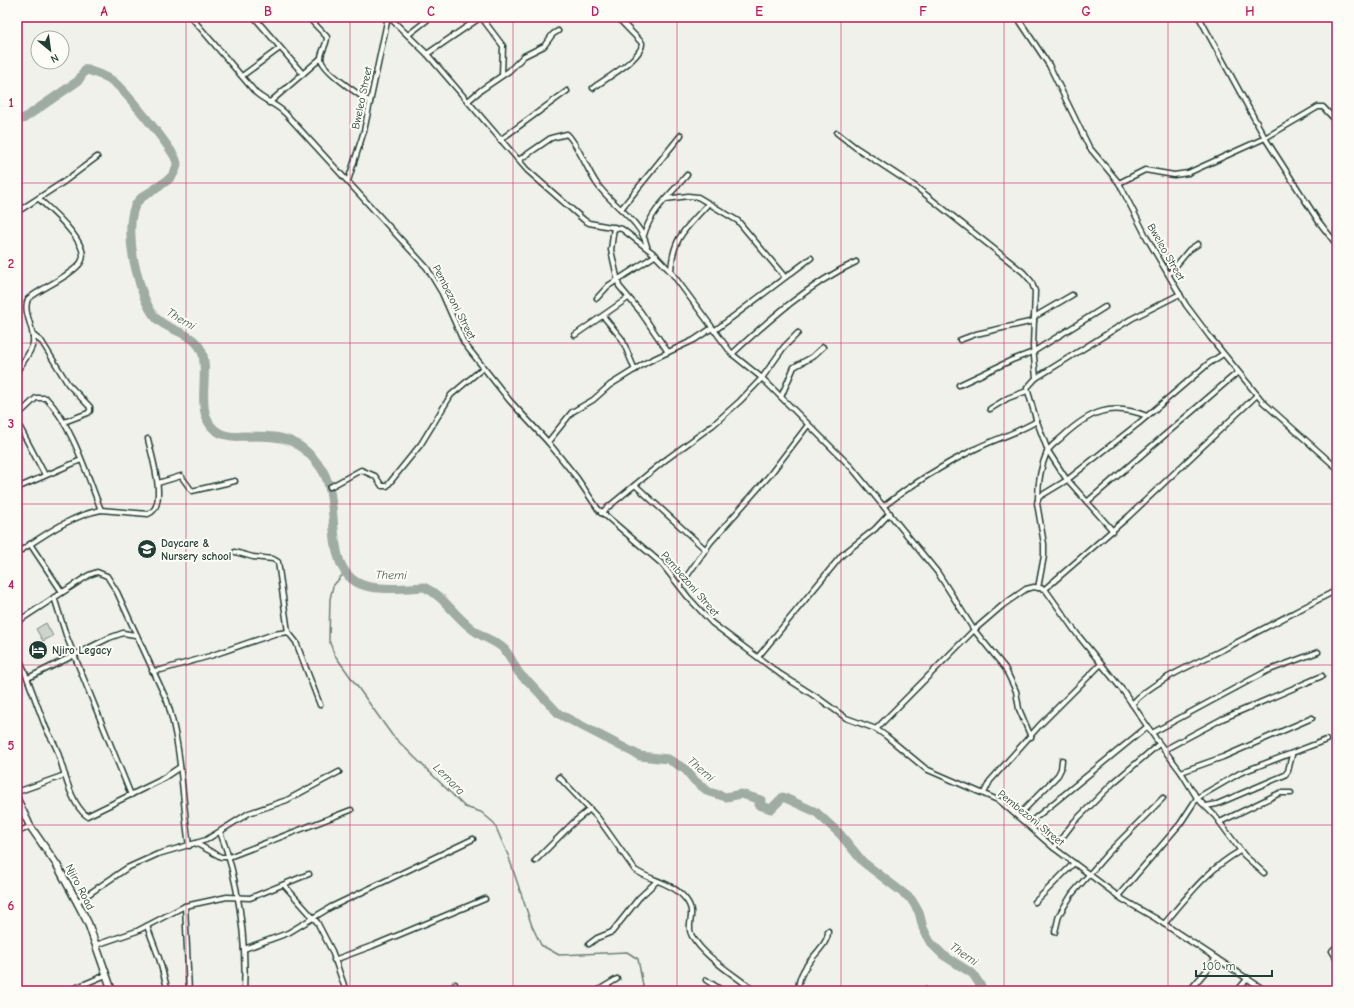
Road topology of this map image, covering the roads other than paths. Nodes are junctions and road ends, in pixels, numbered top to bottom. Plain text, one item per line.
1 (254, 17) edge
2 (308, 17) edge
3 (388, 17) edge
4 (431, 17) edge
5 (481, 17) edge
6 (617, 17) edge
7 (1017, 17) edge
8 (1199, 17) edge
9 (193, 18) edge
10 (558, 31) dead end
11 (408, 35) junction
12 (280, 48) junction
13 (427, 54) junction
14 (321, 58) junction
15 (303, 74) junction
16 (502, 75) junction
17 (242, 76) junction
18 (593, 88) dead end
19 (567, 91) dead end
20 (370, 102) junction
21 (468, 102) junction
22 (269, 103) junction
23 (1337, 122) edge
24 (838, 133) dead end
25 (681, 135) dead end
26 (1265, 138) junction
27 (500, 140) junction
28 (96, 157) dead end
29 (519, 160) junction
30 (687, 175) dead end
31 (348, 181) junction
32 (1119, 183) junction
33 (39, 199) junction
34 (666, 199) junction
35 (708, 204) junction
36 (621, 209) junction
37 (17, 212) edge
38 (614, 227) junction
39 (644, 235) junction
40 (1198, 244) dead end
41 (1337, 245) edge
42 (647, 247) junction
43 (656, 255) junction
44 (811, 258) dead end
45 (856, 262) dead end
46 (671, 272) junction
47 (1169, 274) junction
48 (784, 276) junction
49 (618, 280) junction
50 (1180, 294) junction
51 (1072, 296) dead end
52 (597, 298) dead end
53 (628, 298) junction
54 (1105, 307) dead end
55 (603, 316) junction
56 (1034, 319) junction
57 (713, 330) junction
58 (798, 333) dead end
59 (575, 335) dead end
60 (33, 336) junction
61 (960, 340) dead end
62 (823, 347) dead end
63 (668, 352) junction
64 (1034, 352) junction
65 (732, 354) junction
66 (1223, 354) junction
67 (483, 368) junction
68 (635, 370) junction
69 (17, 371) edge
70 (1238, 372) junction
71 (762, 378) junction
72 (1036, 378) junction
73 (959, 385) dead end
74 (1027, 391) junction
75 (1257, 395) junction
76 (782, 397) junction
77 (990, 409) dead end
78 (17, 416) edge
79 (1148, 416) junction
80 (1037, 421) junction
81 (17, 422) edge
82 (64, 422) junction
83 (808, 425) junction
84 (148, 439) dead end
85 (548, 442) junction
86 (1048, 451) junction
87 (81, 460) junction
88 (1337, 468) edge
89 (45, 474) junction
90 (1067, 480) junction
91 (235, 481) dead end
92 (158, 483) junction
93 (635, 485) junction
94 (330, 487) dead end
95 (17, 488) edge
96 (1038, 500) junction
97 (1087, 502) junction
98 (884, 506) junction
99 (101, 510) junction
100 (602, 513) junction
101 (890, 513) junction
102 (1113, 531) junction
103 (30, 544) junction
104 (706, 550) junction
105 (235, 552) dead end
106 (17, 553) edge
107 (680, 586) junction
108 (1038, 588) junction
109 (1045, 589) junction
110 (1337, 590) edge
111 (62, 592) junction
112 (54, 597) junction
113 (17, 622) edge
114 (974, 630) junction
115 (288, 632) junction
116 (135, 635) junction
117 (1318, 652) dead end
118 (17, 654) edge
119 (74, 654) junction
120 (758, 657) junction
121 (1101, 664) junction
122 (152, 670) junction
123 (1322, 676) dead end
124 (28, 678) junction
125 (1132, 704) junction
126 (320, 705) dead end
127 (1312, 718) dead end
128 (1148, 726) junction
129 (876, 729) junction
130 (1152, 733) junction
131 (1031, 737) junction
132 (1326, 740) dead end
133 (1159, 744) junction
134 (1164, 750) junction
135 (1292, 754) junction
136 (1062, 760) dead end
137 (180, 767) junction
138 (339, 772) dead end
139 (1181, 772) junction
140 (65, 775) junction
141 (559, 777) dead end
142 (17, 792) edge
143 (984, 793) junction
144 (1291, 793) dead end
145 (131, 795) junction
146 (1163, 798) dead end
147 (1197, 798) junction
148 (17, 799) edge
149 (1206, 806) junction
150 (590, 809) junction
151 (351, 810) dead end
152 (1018, 816) junction
153 (1220, 822) junction
154 (1028, 824) junction
155 (30, 826) junction
156 (220, 832) junction
157 (17, 833) edge
158 (473, 839) dead end
159 (197, 844) junction
160 (189, 846) junction
161 (1054, 848) junction
162 (1240, 851) junction
163 (229, 857) junction
164 (535, 861) dead end
165 (1074, 863) junction
166 (1264, 872) dead end
167 (309, 874) dead end
168 (1088, 874) junction
169 (657, 881) junction
170 (284, 885) junction
171 (1118, 896) junction
172 (237, 899) junction
173 (486, 899) dead end
174 (78, 902) junction
175 (1035, 902) dead end
176 (185, 906) junction
177 (314, 918) junction
178 (1164, 924) junction
179 (147, 926) junction
180 (828, 931) dead end
181 (1055, 932) dead end
182 (589, 944) dead end
183 (96, 946) junction
184 (1337, 946) edge
185 (244, 949) junction
186 (1216, 958) junction
187 (334, 960) junction
188 (1337, 960) edge
189 (106, 975) junction
190 (1248, 978) junction
191 (616, 979) dead end
192 (706, 980) dead end
193 (455, 984) dead end
194 (746, 984) junction
195 (17, 987) edge
196 (19, 991) edge
197 (68, 991) edge
198 (112, 991) edge
199 (168, 991) edge
200 (189, 991) edge
201 (244, 991) edge
202 (346, 991) edge
203 (455, 991) edge
204 (597, 991) edge
205 (723, 991) edge
206 (739, 991) edge
207 (754, 991) edge
208 (798, 991) edge
209 (1189, 991) edge
210 (1237, 991) edge
211 (1266, 991) edge

1 - 12 street
2 - 14 street
3 - 11 street
3 - 20 street, Bweleo Street
4 - 11 street
5 - 13 street
5 - 16 street
6 - 18 street
7 - 32 street, Bweleo Street
8 - 26 street
9 - 17 street, Pembezoni Street
10 - 16 street
11 - 13 street
12 - 15 street
12 - 17 street
13 - 21 street
14 - 15 street
14 - 20 street
15 - 22 street
16 - 21 street
17 - 22 street, Pembezoni Street
19 - 27 street
20 - 31 street, Bweleo Street
21 - 27 street
22 - 31 street, Pembezoni Street
23 - 26 street
24 - 56 street
25 - 36 street
26 - 32 street
26 - 41 street
27 - 29 street
28 - 33 street
29 - 36 street
29 - 38 street
30 - 34 street
31 - 67 street, Pembezoni Street
32 - 47 street, Bweleo Street
33 - 37 street
33 - 60 street
34 - 35 street
34 - 39 street
35 - 46 street
35 - 48 street
36 - 39 street
38 - 42 street
38 - 49 street
39 - 42 street
40 - 47 street
42 - 43 street
43 - 46 street
43 - 49 street
44 - 48 street
45 - 65 street
46 - 57 street
47 - 50 street, Bweleo Street
48 - 57 street
49 - 52 street
49 - 53 street
50 - 66 street, Bweleo Street
50 - 72 street
51 - 56 street
53 - 55 street
53 - 63 street
54 - 64 street
55 - 59 street
55 - 68 street
56 - 61 street
56 - 64 street
57 - 63 street
57 - 65 street
58 - 71 street
60 - 69 street
60 - 82 street
62 - 76 street
63 - 68 street
64 - 72 street
64 - 73 street
65 - 71 street
66 - 70 street, Bweleo Street
66 - 79 street
67 - 85 street, Pembezoni Street
67 - 94 street
68 - 85 street
70 - 75 street, Bweleo Street
70 - 97 street
71 - 76 street
71 - 93 street
72 - 74 street
74 - 77 street
74 - 80 street
75 - 88 street, Bweleo Street
75 - 102 street
76 - 83 street
78 - 82 street
79 - 86 street
79 - 90 street
80 - 86 street
80 - 98 street
81 - 89 street
82 - 87 street
83 - 98 street
83 - 104 street
84 - 92 street
85 - 100 street, Pembezoni Street
86 - 90 street
86 - 96 street
87 - 89 street
87 - 99 street
89 - 95 street
90 - 96 street
90 - 97 street
91 - 92 street
92 - 99 street
93 - 100 street
93 - 104 street
96 - 108 street
97 - 102 street
98 - 101 street
99 - 103 street
100 - 107 street, Pembezoni Street
101 - 114 street
101 - 120 street
102 - 109 street
103 - 106 street
103 - 111 street
104 - 107 street
105 - 115 street
107 - 120 street, Pembezoni Street
108 - 109 street
108 - 114 street
109 - 121 street
110 - 125 street
111 - 112 street
111 - 116 street
112 - 113 street
112 - 119 street
114 - 129 street
114 - 131 street
115 - 122 street
115 - 126 street
116 - 119 street
116 - 122 street
117 - 130 street
118 - 124 street
119 - 124 street
119 - 145 street
120 - 129 street, Pembezoni Street
121 - 125 street
121 - 131 street
122 - 137 street
123 - 134 street
124 - 140 street
125 - 128 street
127 - 139 street
128 - 130 street
128 - 154 street
129 - 143 street, Pembezoni Street
130 - 133 street
131 - 143 street
132 - 135 street
133 - 134 street
133 - 161 street
134 - 139 street
135 - 147 street
135 - 149 street
136 - 152 street
137 - 145 street
137 - 160 street
138 - 156 street
139 - 147 street
140 - 142 street
140 - 145 street
141 - 150 street
143 - 152 street, Pembezoni Street
144 - 153 street
146 - 168 street
147 - 149 street
147 - 171 street
148 - 155 street, Njiro Road
149 - 153 street
150 - 164 street
150 - 169 street
151 - 163 street
152 - 154 street, Pembezoni Street
153 - 162 street
154 - 161 street, Pembezoni Street
155 - 157 street
155 - 174 street, Njiro Road
156 - 159 street
156 - 163 street
158 - 177 street
159 - 160 street
159 - 163 street
160 - 174 street
161 - 165 street, Pembezoni Street
162 - 166 street
162 - 178 street
163 - 172 street
165 - 168 street, Pembezoni Street
165 - 175 street
167 - 170 street
168 - 171 street, Pembezoni Street
168 - 181 street
169 - 182 street
169 - 194 street
170 - 172 street
170 - 177 street
171 - 178 street, Pembezoni Street
172 - 176 street
172 - 185 street
173 - 187 street
174 - 183 street, Njiro Road
176 - 179 street
176 - 200 street
177 - 185 street
177 - 187 street
178 - 186 street, Pembezoni Street
179 - 183 street
179 - 199 street
180 - 208 street
183 - 189 street, Njiro Road
184 - 188 street
185 - 201 street
186 - 190 street, Pembezoni Street
186 - 209 street
187 - 202 street
189 - 197 street
189 - 198 street, Njiro Road
190 - 210 street
190 - 211 street, Pembezoni Street
191 - 204 street
192 - 205 street
193 - 203 street
194 - 206 street
194 - 207 street
195 - 196 street

